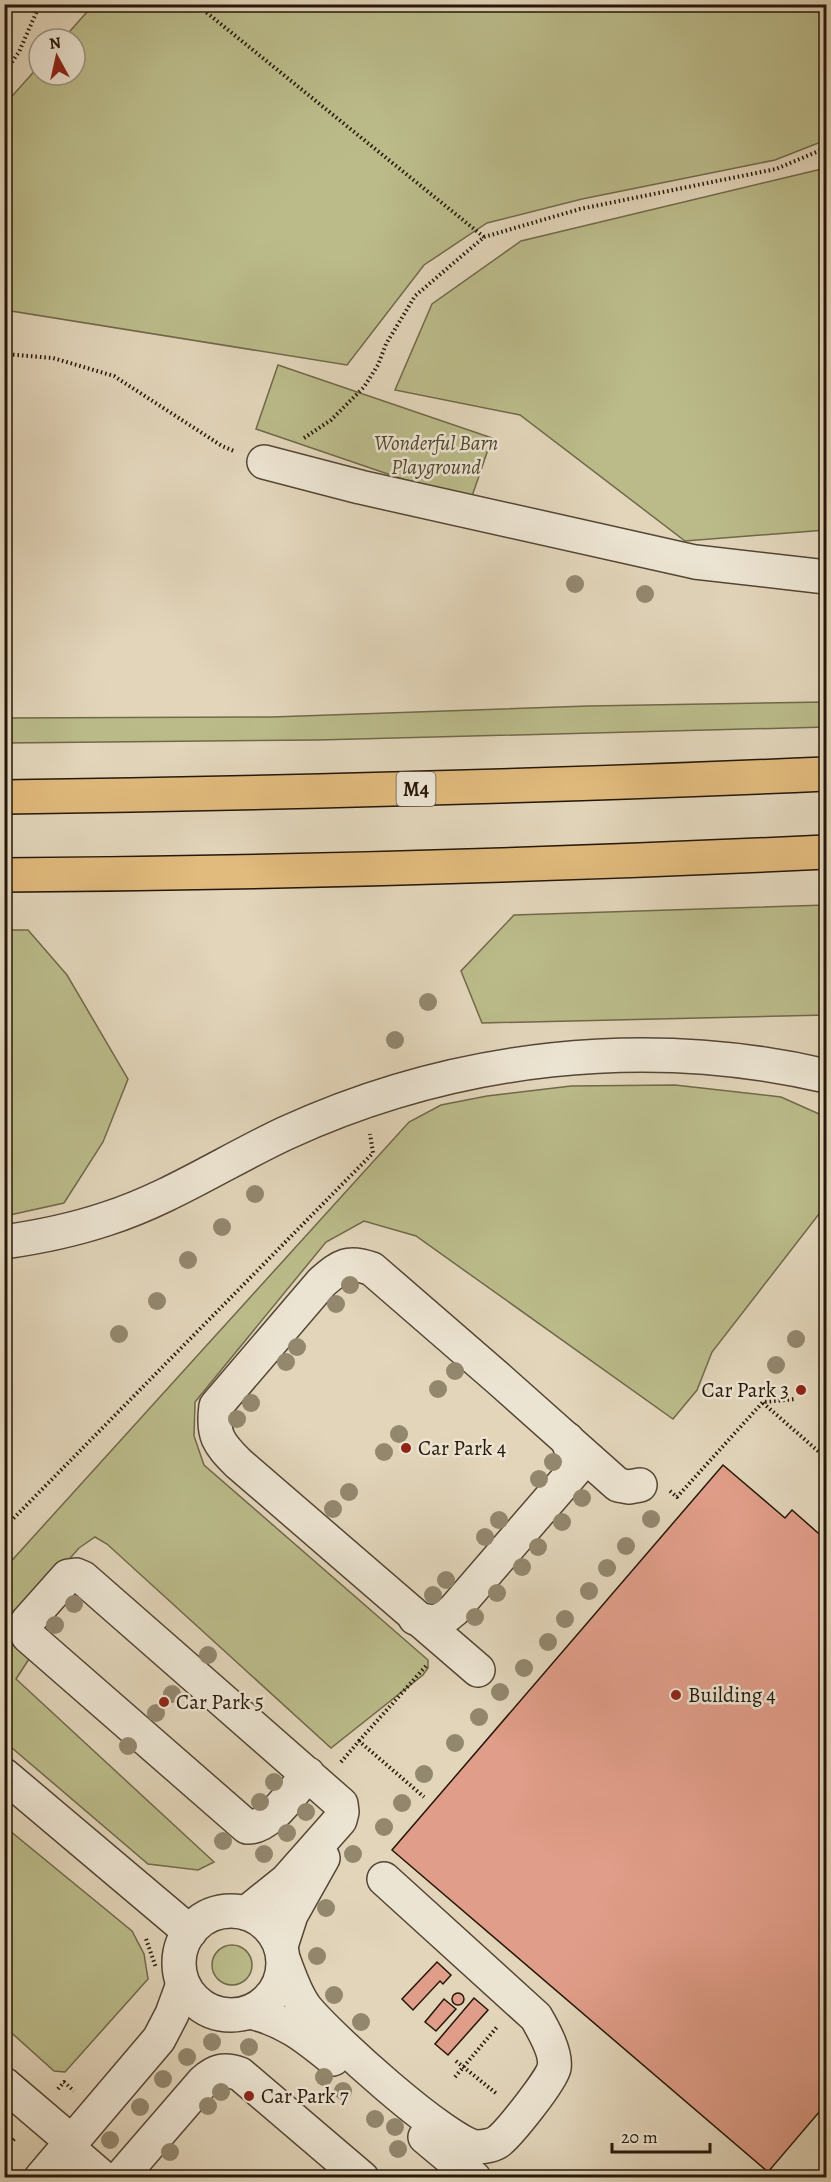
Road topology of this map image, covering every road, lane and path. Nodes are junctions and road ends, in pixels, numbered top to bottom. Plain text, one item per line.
1 (40, 4) edge
2 (196, 4) edge
3 (4, 73) edge
4 (826, 148) edge
5 (484, 237) junction
6 (4, 354) edge
7 (264, 462) junction
8 (826, 577) edge
9 (826, 774) edge
10 (4, 797) edge
11 (826, 852) edge
12 (4, 875) edge
13 (826, 1076) edge
14 (364, 1101) junction
15 (4, 1242) edge
16 (796, 1399) dead end
17 (763, 1402) junction
18 (567, 1439) junction
19 (826, 1458) edge
20 (654, 1487) joint
21 (4, 1528) edge
22 (415, 1618) junction
23 (433, 1658) dead end
24 (478, 1670) dead end
25 (359, 1741) junction
26 (4, 1775) edge
27 (315, 1780) junction
28 (424, 1797) dead end
29 (340, 1820) junction
30 (384, 1879) dead end
31 (246, 1913) junction
32 (190, 1932) junction
33 (143, 1933) dead end
34 (282, 1953) junction
35 (178, 1999) junction
36 (519, 2002) junction
37 (250, 2012) junction
38 (456, 2061) dead end
39 (463, 2067) junction
40 (455, 2077) dead end
41 (9, 2096) edge
42 (522, 2114) junction
43 (70, 2144) junction
44 (41, 2178) edge
45 (103, 2178) edge
46 (120, 2178) edge
47 (362, 2178) edge
48 (474, 2178) edge

1 - 3 path
2 - 5 path
4 - 5 path
5 - 7 path
6 - 7 path
7 - 8 street
9 - 10 highway, M4
11 - 12 highway
13 - 14 street
14 - 15 street
14 - 21 path
16 - 17 path
17 - 19 path
17 - 20 path
18 - 20 street
18 - 22 street
18 - 22 street
22 - 24 street
23 - 25 path
25 - 27 path
25 - 28 path
26 - 32 street
27 - 27 street
27 - 29 street
29 - 31 street
29 - 34 street
30 - 36 street
31 - 32 street
31 - 34 street
32 - 35 street
33 - 35 path
34 - 37 street
34 - 42 street
35 - 37 street
35 - 43 street
36 - 39 path
36 - 42 street
37 - 48 street
38 - 39 path
39 - 40 path
39 - 42 path
41 - 43 street
43 - 44 street
43 - 45 street
46 - 47 street

